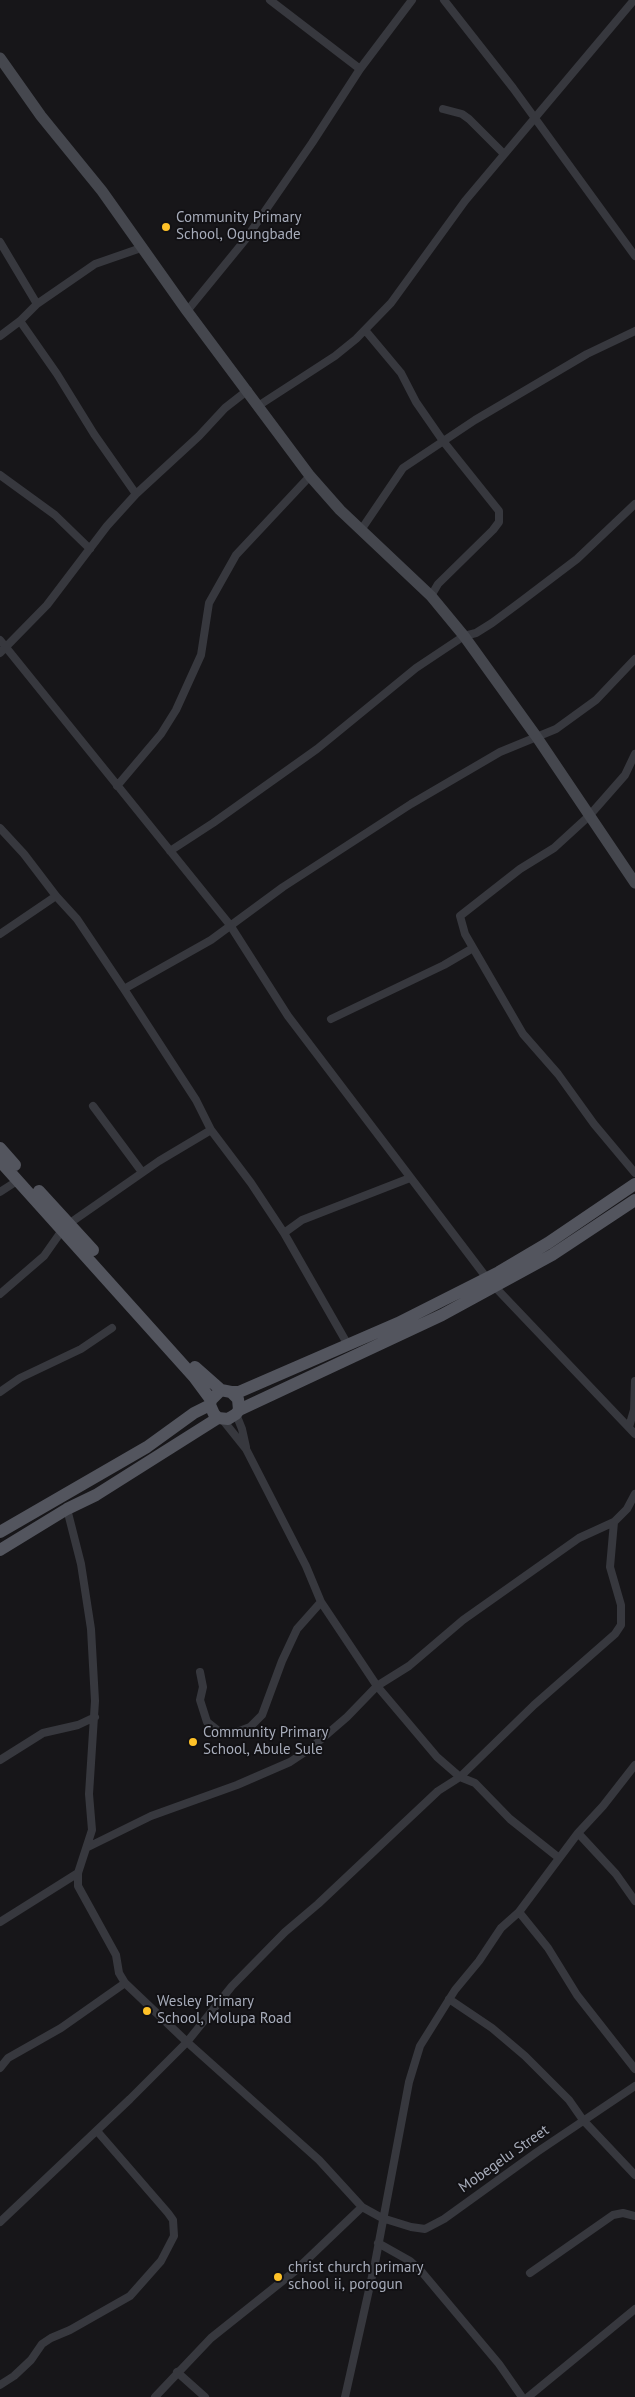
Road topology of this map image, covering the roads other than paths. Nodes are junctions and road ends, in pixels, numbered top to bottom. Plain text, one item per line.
1 (270, 0) edge
2 (412, 0) edge
3 (444, 0) edge
4 (634, 0) edge
5 (0, 58) edge
6 (360, 69) junction
7 (443, 109) dead end
8 (534, 119) junction
9 (504, 154) junction
10 (0, 242) edge
11 (141, 248) junction
12 (635, 256) edge
13 (37, 304) junction
14 (187, 311) junction
15 (20, 321) junction
16 (365, 330) junction
17 (635, 331) edge
18 (0, 336) edge
19 (248, 390) junction
20 (258, 406) junction
21 (443, 441) junction
22 (0, 475) edge
23 (310, 476) junction
24 (136, 494) junction
25 (635, 504) edge
26 (361, 530) junction
27 (90, 548) junction
28 (431, 596) junction
29 (464, 636) junction
30 (0, 640) edge
31 (7, 647) junction
32 (0, 653) edge
33 (635, 659) edge
34 (536, 736) junction
35 (635, 754) edge
36 (117, 786) junction
37 (590, 816) junction
38 (0, 828) edge
39 (170, 851) junction
40 (635, 883) edge
41 (56, 896) junction
42 (230, 925) junction
43 (0, 934) edge
44 (473, 948) junction
45 (124, 989) junction
46 (331, 1019) dead end
47 (92, 1106) dead end
48 (211, 1130) junction
49 (0, 1148) edge
50 (0, 1161) edge
51 (142, 1172) junction
52 (635, 1174) edge
53 (410, 1178) junction
54 (18, 1181) junction
55 (635, 1184) edge
56 (0, 1192) edge
57 (635, 1200) edge
58 (67, 1226) junction
59 (284, 1233) junction
60 (491, 1282) junction
61 (0, 1294) edge
62 (112, 1328) dead end
63 (348, 1345) junction
64 (635, 1381) edge
65 (226, 1391) junction
66 (0, 1392) edge
67 (210, 1403) junction
68 (237, 1412) junction
69 (220, 1419) junction
70 (629, 1427) junction
71 (635, 1434) edge
72 (246, 1449) junction
73 (635, 1494) edge
74 (68, 1509) junction
75 (614, 1522) junction
76 (0, 1532) edge
77 (0, 1550) edge
78 (321, 1602) junction
79 (200, 1672) dead end
80 (377, 1686) junction
81 (95, 1717) junction
82 (0, 1760) edge
83 (635, 1765) edge
84 (460, 1777) junction
85 (578, 1833) junction
86 (88, 1846) junction
87 (559, 1858) junction
88 (78, 1873) junction
89 (635, 1901) edge
90 (519, 1912) junction
91 (0, 1922) edge
92 (126, 1983) junction
93 (449, 1999) junction
94 (187, 2042) junction
95 (0, 2068) edge
96 (635, 2069) edge
97 (635, 2086) edge
98 (583, 2120) junction
99 (97, 2131) junction
100 (635, 2175) edge
101 (362, 2207) junction
102 (635, 2216) edge
103 (382, 2218) junction
104 (0, 2222) edge
105 (378, 2243) junction
106 (530, 2273) dead end
107 (635, 2309) edge
108 (177, 2372) junction
109 (0, 2385) edge
110 (155, 2397) edge
111 (206, 2397) edge
112 (345, 2397) edge
113 (522, 2397) edge
114 (528, 2397) edge

1 - 6 street
2 - 6 street
3 - 8 street
4 - 8 street
5 - 11 street
6 - 14 street
7 - 9 street
8 - 9 street
8 - 12 street
9 - 16 street
10 - 13 street
11 - 13 street
11 - 14 street
13 - 15 street
14 - 19 street
15 - 18 street
15 - 24 street
16 - 20 street
16 - 21 street
17 - 21 street
19 - 20 street
19 - 24 street
20 - 23 street
21 - 26 street
21 - 28 street
22 - 27 street
23 - 26 street
23 - 36 street
24 - 27 street
25 - 29 street
26 - 28 street
27 - 31 street
28 - 29 street
29 - 34 street
29 - 39 street
30 - 31 street
31 - 32 street
31 - 36 street
33 - 34 street
34 - 37 street
34 - 42 street
35 - 37 street
36 - 39 street
37 - 40 street
37 - 44 street
38 - 41 street
39 - 42 street
41 - 43 street
41 - 45 street
42 - 45 street
42 - 53 street
44 - 46 street
44 - 52 street
45 - 48 street
47 - 51 street
48 - 51 street
48 - 59 street
49 - 58 main road
50 - 54 main road
51 - 58 street
53 - 59 street
53 - 60 street
54 - 56 street
54 - 58 main road
55 - 60 main road
57 - 60 main road
58 - 61 street
58 - 65 main road
58 - 67 main road
59 - 63 street
60 - 63 main road
60 - 68 main road
60 - 70 street
62 - 66 street
63 - 65 main road
64 - 70 street
65 - 67 main road
65 - 68 main road
67 - 69 main road
67 - 76 main road
68 - 69 main road
68 - 72 street
69 - 72 street
69 - 74 main road
70 - 71 street
72 - 78 street
73 - 75 street
74 - 77 main road
74 - 81 street
75 - 80 street
75 - 84 street
78 - 79 street
78 - 80 street
80 - 84 street
80 - 86 street
81 - 82 street
81 - 86 street
83 - 85 street
84 - 87 street
84 - 94 street
85 - 87 street
85 - 89 street
86 - 88 street
87 - 90 street
88 - 91 street
88 - 92 street
90 - 93 street
90 - 96 street
92 - 94 street, Mobegelu Street
92 - 95 street
93 - 98 street
93 - 103 street
94 - 99 street
94 - 101 street, Mobegelu Street
97 - 98 street, Mobegelu Street
98 - 100 street
98 - 103 street, Mobegelu Street
99 - 104 street
99 - 109 street
101 - 103 street, Mobegelu Street
101 - 108 street
102 - 106 street
103 - 105 street
105 - 112 street
105 - 113 street
107 - 114 street
108 - 110 street
108 - 111 street

